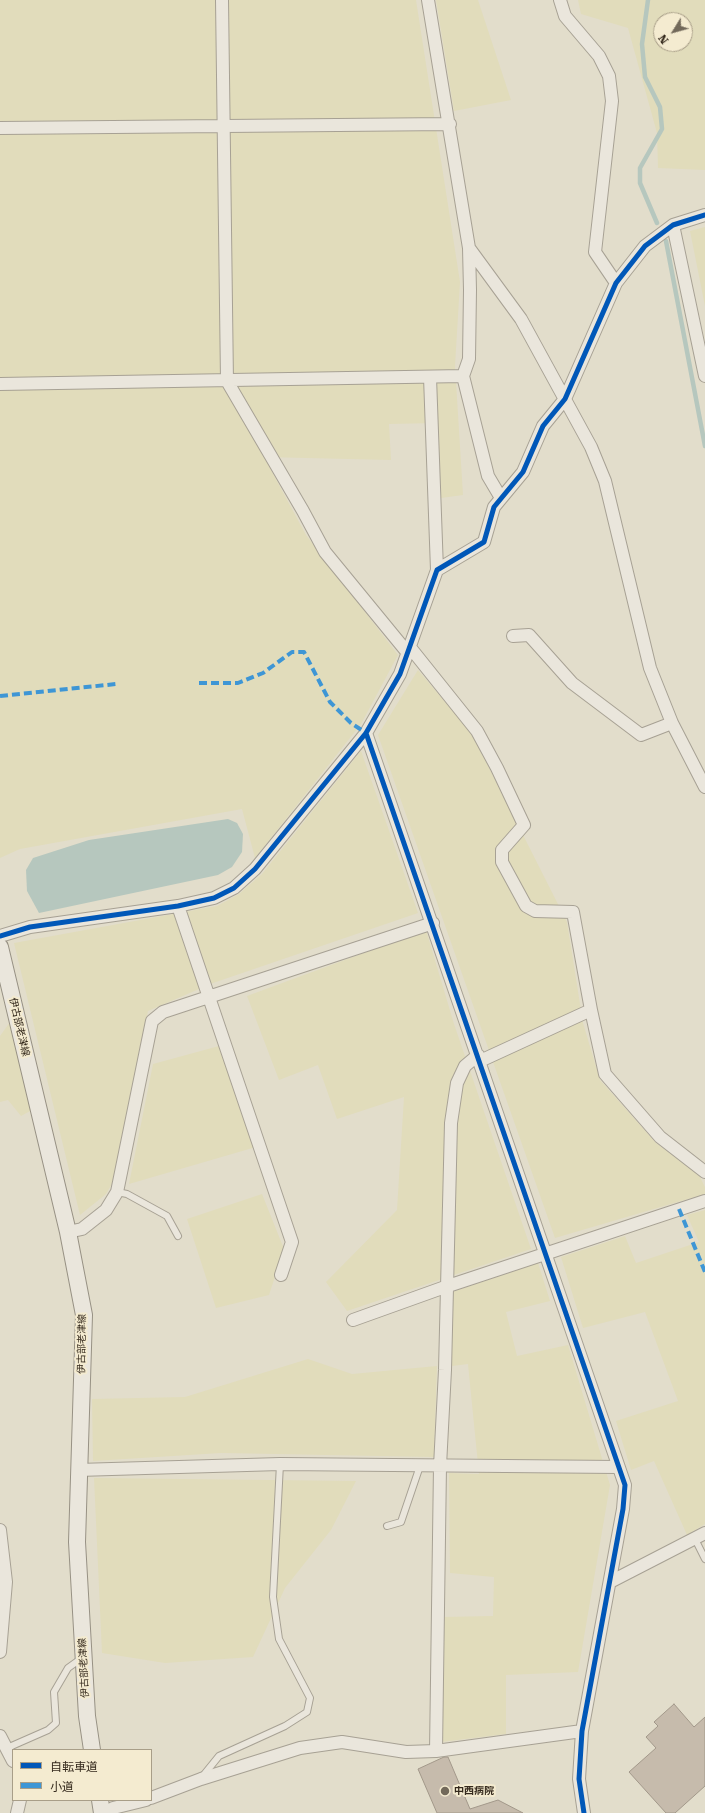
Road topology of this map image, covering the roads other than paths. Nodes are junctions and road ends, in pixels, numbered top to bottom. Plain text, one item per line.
1 (222, 0) edge
2 (428, 0) edge
3 (560, 0) edge
4 (450, 124) junction
5 (224, 127) junction
6 (0, 128) edge
7 (705, 215) edge
8 (674, 225) junction
9 (469, 248) junction
10 (616, 283) junction
11 (463, 376) junction
12 (705, 376) edge
13 (430, 377) junction
14 (227, 381) junction
15 (0, 384) edge
16 (565, 399) junction
17 (501, 498) junction
18 (437, 570) junction
19 (513, 636) dead end
20 (408, 649) junction
21 (672, 723) junction
22 (366, 733) junction
23 (705, 787) edge
24 (178, 906) junction
25 (433, 923) junction
26 (0, 936) edge
27 (0, 947) edge
28 (210, 997) junction
29 (591, 1010) junction
30 (479, 1058) junction
31 (705, 1172) edge
32 (117, 1192) junction
33 (705, 1201) edge
34 (68, 1232) junction
35 (178, 1236) dead end
36 (546, 1254) junction
37 (281, 1275) dead end
38 (445, 1288) junction
39 (353, 1320) dead end
40 (280, 1464) junction
41 (420, 1466) junction
42 (440, 1466) junction
43 (618, 1467) junction
44 (78, 1470) junction
45 (387, 1526) dead end
46 (0, 1530) edge
47 (700, 1536) edge
48 (705, 1559) edge
49 (610, 1582) junction
50 (0, 1652) edge
51 (84, 1657) junction
52 (582, 1731) junction
53 (0, 1736) edge
54 (7, 1748) junction
55 (92, 1749) edge
56 (436, 1751) junction
57 (12, 1759) edge
58 (201, 1779) junction
59 (152, 1798) edge
60 (20, 1801) edge
61 (100, 1801) edge
62 (142, 1801) edge
63 (17, 1813) edge
64 (102, 1813) edge
65 (584, 1813) edge

1 - 5 street
2 - 4 street
3 - 10 street
4 - 5 street
4 - 9 street
5 - 6 street
5 - 14 street
7 - 8 street
8 - 10 street
8 - 12 street
9 - 11 street
9 - 16 street
10 - 16 street
11 - 13 street
11 - 17 street
13 - 14 street
13 - 18 street
14 - 15 street
14 - 20 street
16 - 17 street
16 - 21 street
17 - 18 street
18 - 20 street
19 - 21 street
20 - 22 street
20 - 29 street
21 - 23 street
22 - 24 street
22 - 25 street
24 - 26 street
24 - 28 street
25 - 28 street
25 - 30 street
27 - 34 main road, 伊古部老津線
28 - 32 street
28 - 37 street
29 - 30 street
29 - 31 street
30 - 36 street
30 - 38 street
32 - 34 street
32 - 35 lane
33 - 36 street
34 - 44 main road, 伊古部老津線
36 - 38 street
36 - 43 street
38 - 39 street
38 - 42 street
40 - 41 street
40 - 44 street
40 - 58 lane
41 - 42 street
41 - 45 lane
42 - 43 street
42 - 56 street
43 - 49 street
44 - 51 main road, 伊古部老津線
46 - 50 street
47 - 48 lane
47 - 49 street
49 - 52 street
51 - 54 lane
51 - 55 main road, 伊古部老津線
52 - 56 street
52 - 65 street
53 - 54 street
54 - 57 street
56 - 58 street
58 - 59 street
60 - 63 street
61 - 64 main road
62 - 64 street

